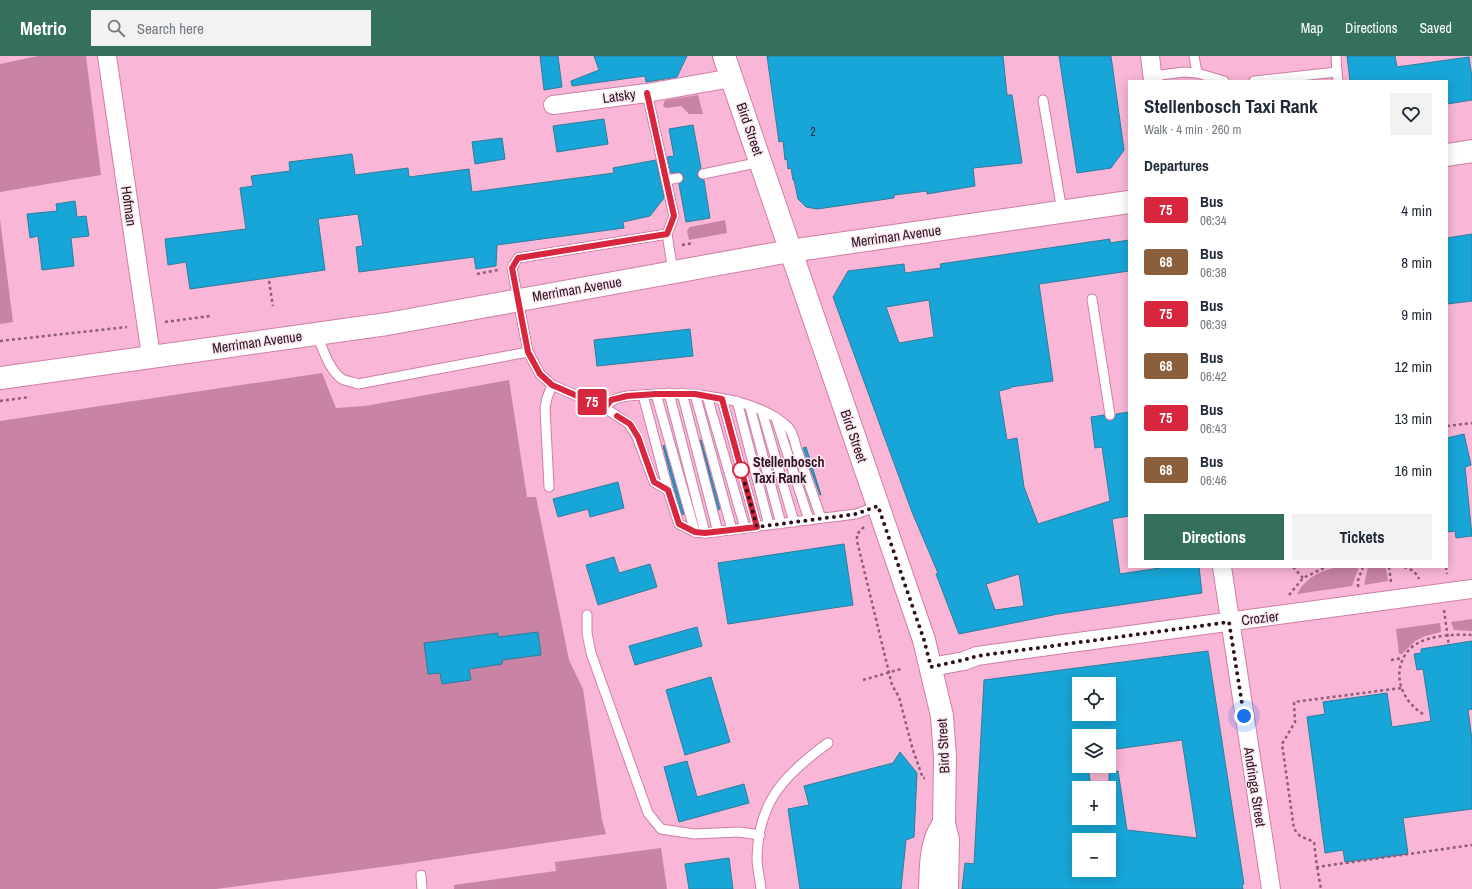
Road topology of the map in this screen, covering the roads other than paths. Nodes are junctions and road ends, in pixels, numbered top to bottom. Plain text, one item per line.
1 (107, 56) edge
2 (724, 56) edge
3 (1150, 56) edge
4 (1194, 56) edge
5 (1336, 56) edge
6 (1197, 74) junction
7 (1338, 76) edge
8 (732, 78) junction
9 (1153, 78) edge
10 (1217, 80) edge
11 (1271, 80) edge
12 (647, 93) junction
13 (1042, 100) dead end
14 (553, 105) dead end
15 (1472, 151) edge
16 (1448, 155) edge
17 (761, 162) junction
18 (703, 174) dead end
19 (678, 178) dead end
20 (667, 180) junction
21 (1128, 202) edge
22 (1062, 211) junction
23 (667, 234) junction
24 (790, 251) junction
25 (673, 272) junction
26 (1092, 299) dead end
27 (518, 300) junction
28 (316, 334) junction
29 (528, 352) junction
30 (151, 356) junction
31 (0, 378) edge
32 (552, 385) junction
33 (669, 393) junction
34 (656, 394) junction
35 (682, 394) junction
36 (695, 394) junction
37 (642, 395) junction
38 (707, 396) junction
39 (722, 399) junction
40 (737, 402) junction
41 (750, 407) junction
42 (605, 408) junction
43 (762, 411) junction
44 (1110, 414) dead end
45 (776, 418) junction
46 (549, 487) dead end
47 (668, 490) junction
48 (878, 506) junction
49 (821, 518) junction
50 (809, 520) junction
51 (794, 522) junction
52 (781, 524) junction
53 (769, 525) junction
54 (757, 527) junction
55 (745, 528) junction
56 (732, 530) junction
57 (695, 532) junction
58 (718, 532) junction
59 (705, 533) junction
60 (1222, 568) edge
61 (1472, 589) edge
62 (587, 615) dead end
63 (1229, 622) junction
64 (931, 667) junction
65 (828, 744) dead end
66 (944, 824) junction
67 (760, 835) junction
68 (421, 875) dead end
69 (422, 889) edge
70 (761, 889) edge
71 (930, 889) edge
72 (947, 889) edge
73 (1271, 889) edge

1 - 30 street, Hofman
2 - 8 street, Bird Street
3 - 9 street
4 - 6 lane
5 - 7 lane
6 - 9 lane
6 - 10 lane
7 - 11 lane
8 - 12 street, Latsky
8 - 17 street, Bird Street
12 - 14 street, Latsky
12 - 20 lane
13 - 22 lane
15 - 16 street
17 - 18 lane
17 - 24 street, Bird Street
19 - 20 lane
20 - 23 lane
21 - 22 street, Merriman Avenue
22 - 24 street, Merriman Avenue
23 - 25 lane
23 - 27 lane
24 - 25 street, Merriman Avenue
24 - 48 street, Bird Street
25 - 27 street, Merriman Avenue
26 - 44 lane
27 - 28 street, Merriman Avenue
27 - 29 lane
28 - 29 lane
28 - 30 street, Merriman Avenue
29 - 32 lane
30 - 31 street, Merriman Avenue
32 - 42 lane
32 - 46 lane
33 - 34 lane
33 - 35 lane
33 - 59 lane
34 - 37 lane
34 - 57 lane
35 - 36 lane
35 - 58 lane
36 - 38 lane
36 - 56 lane
37 - 42 lane
37 - 47 lane
38 - 39 lane
38 - 55 lane
39 - 40 lane
39 - 54 lane
40 - 41 lane
40 - 53 lane
41 - 43 lane
41 - 52 lane
42 - 47 lane
43 - 45 lane
43 - 51 lane
45 - 49 lane
45 - 50 lane
47 - 57 lane
48 - 49 lane
48 - 64 street, Bird Street
49 - 50 lane
50 - 51 lane
51 - 52 lane
52 - 53 lane
53 - 54 lane
54 - 55 lane
55 - 56 lane
56 - 58 lane
57 - 59 lane
58 - 59 lane
60 - 63 street, Andringa Street
61 - 63 street, Crozier
62 - 67 lane
63 - 64 street, Crozier
63 - 73 street, Andringa Street
64 - 66 street, Bird Street
65 - 67 lane
66 - 71 street, Bird Street
66 - 72 street, Bird Street
67 - 70 lane
68 - 69 lane

